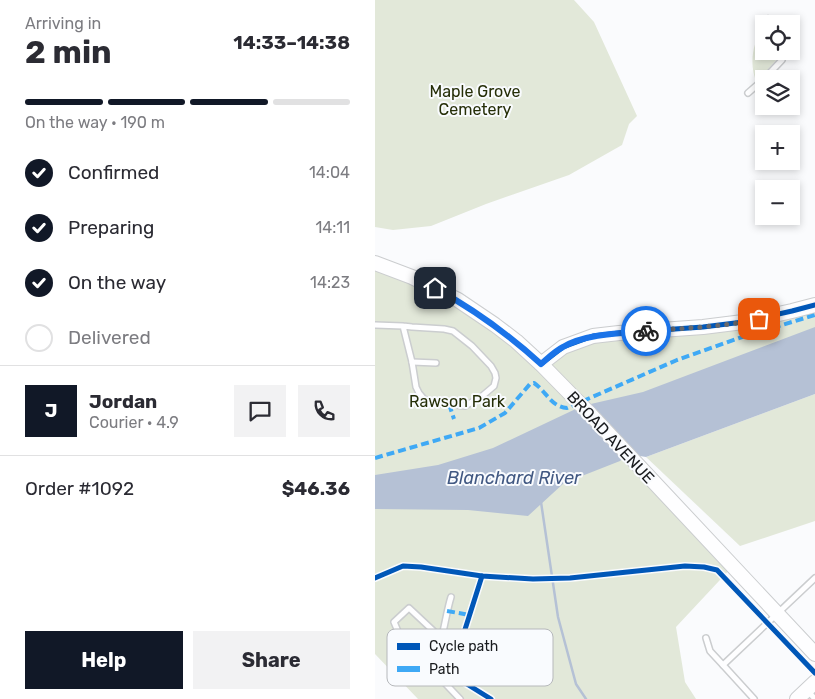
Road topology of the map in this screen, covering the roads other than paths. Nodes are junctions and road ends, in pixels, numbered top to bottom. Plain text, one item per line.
1 (782, 60) edge
2 (773, 70) edge
3 (755, 87) edge
4 (748, 93) dead end
5 (375, 263) edge
6 (815, 305) edge
7 (375, 325) edge
8 (403, 326) junction
9 (412, 362) junction
10 (436, 363) dead end
11 (541, 364) junction
12 (815, 578) edge
13 (451, 597) dead end
14 (777, 614) junction
15 (397, 629) edge
16 (431, 629) edge
17 (443, 629) edge
18 (707, 638) dead end
19 (815, 654) edge
20 (723, 665) junction
21 (448, 686) edge
22 (460, 699) edge
23 (754, 699) edge

1 - 2 lane
3 - 4 lane
5 - 11 main road, BROAD AVENUE
6 - 11 main road
7 - 8 lane
8 - 9 lane
8 - 9 lane
9 - 10 lane
11 - 14 main road, BROAD AVENUE
12 - 14 lane
13 - 17 lane
14 - 19 main road, BROAD AVENUE
14 - 20 lane
15 - 16 lane
18 - 20 lane
20 - 23 lane
21 - 22 lane

